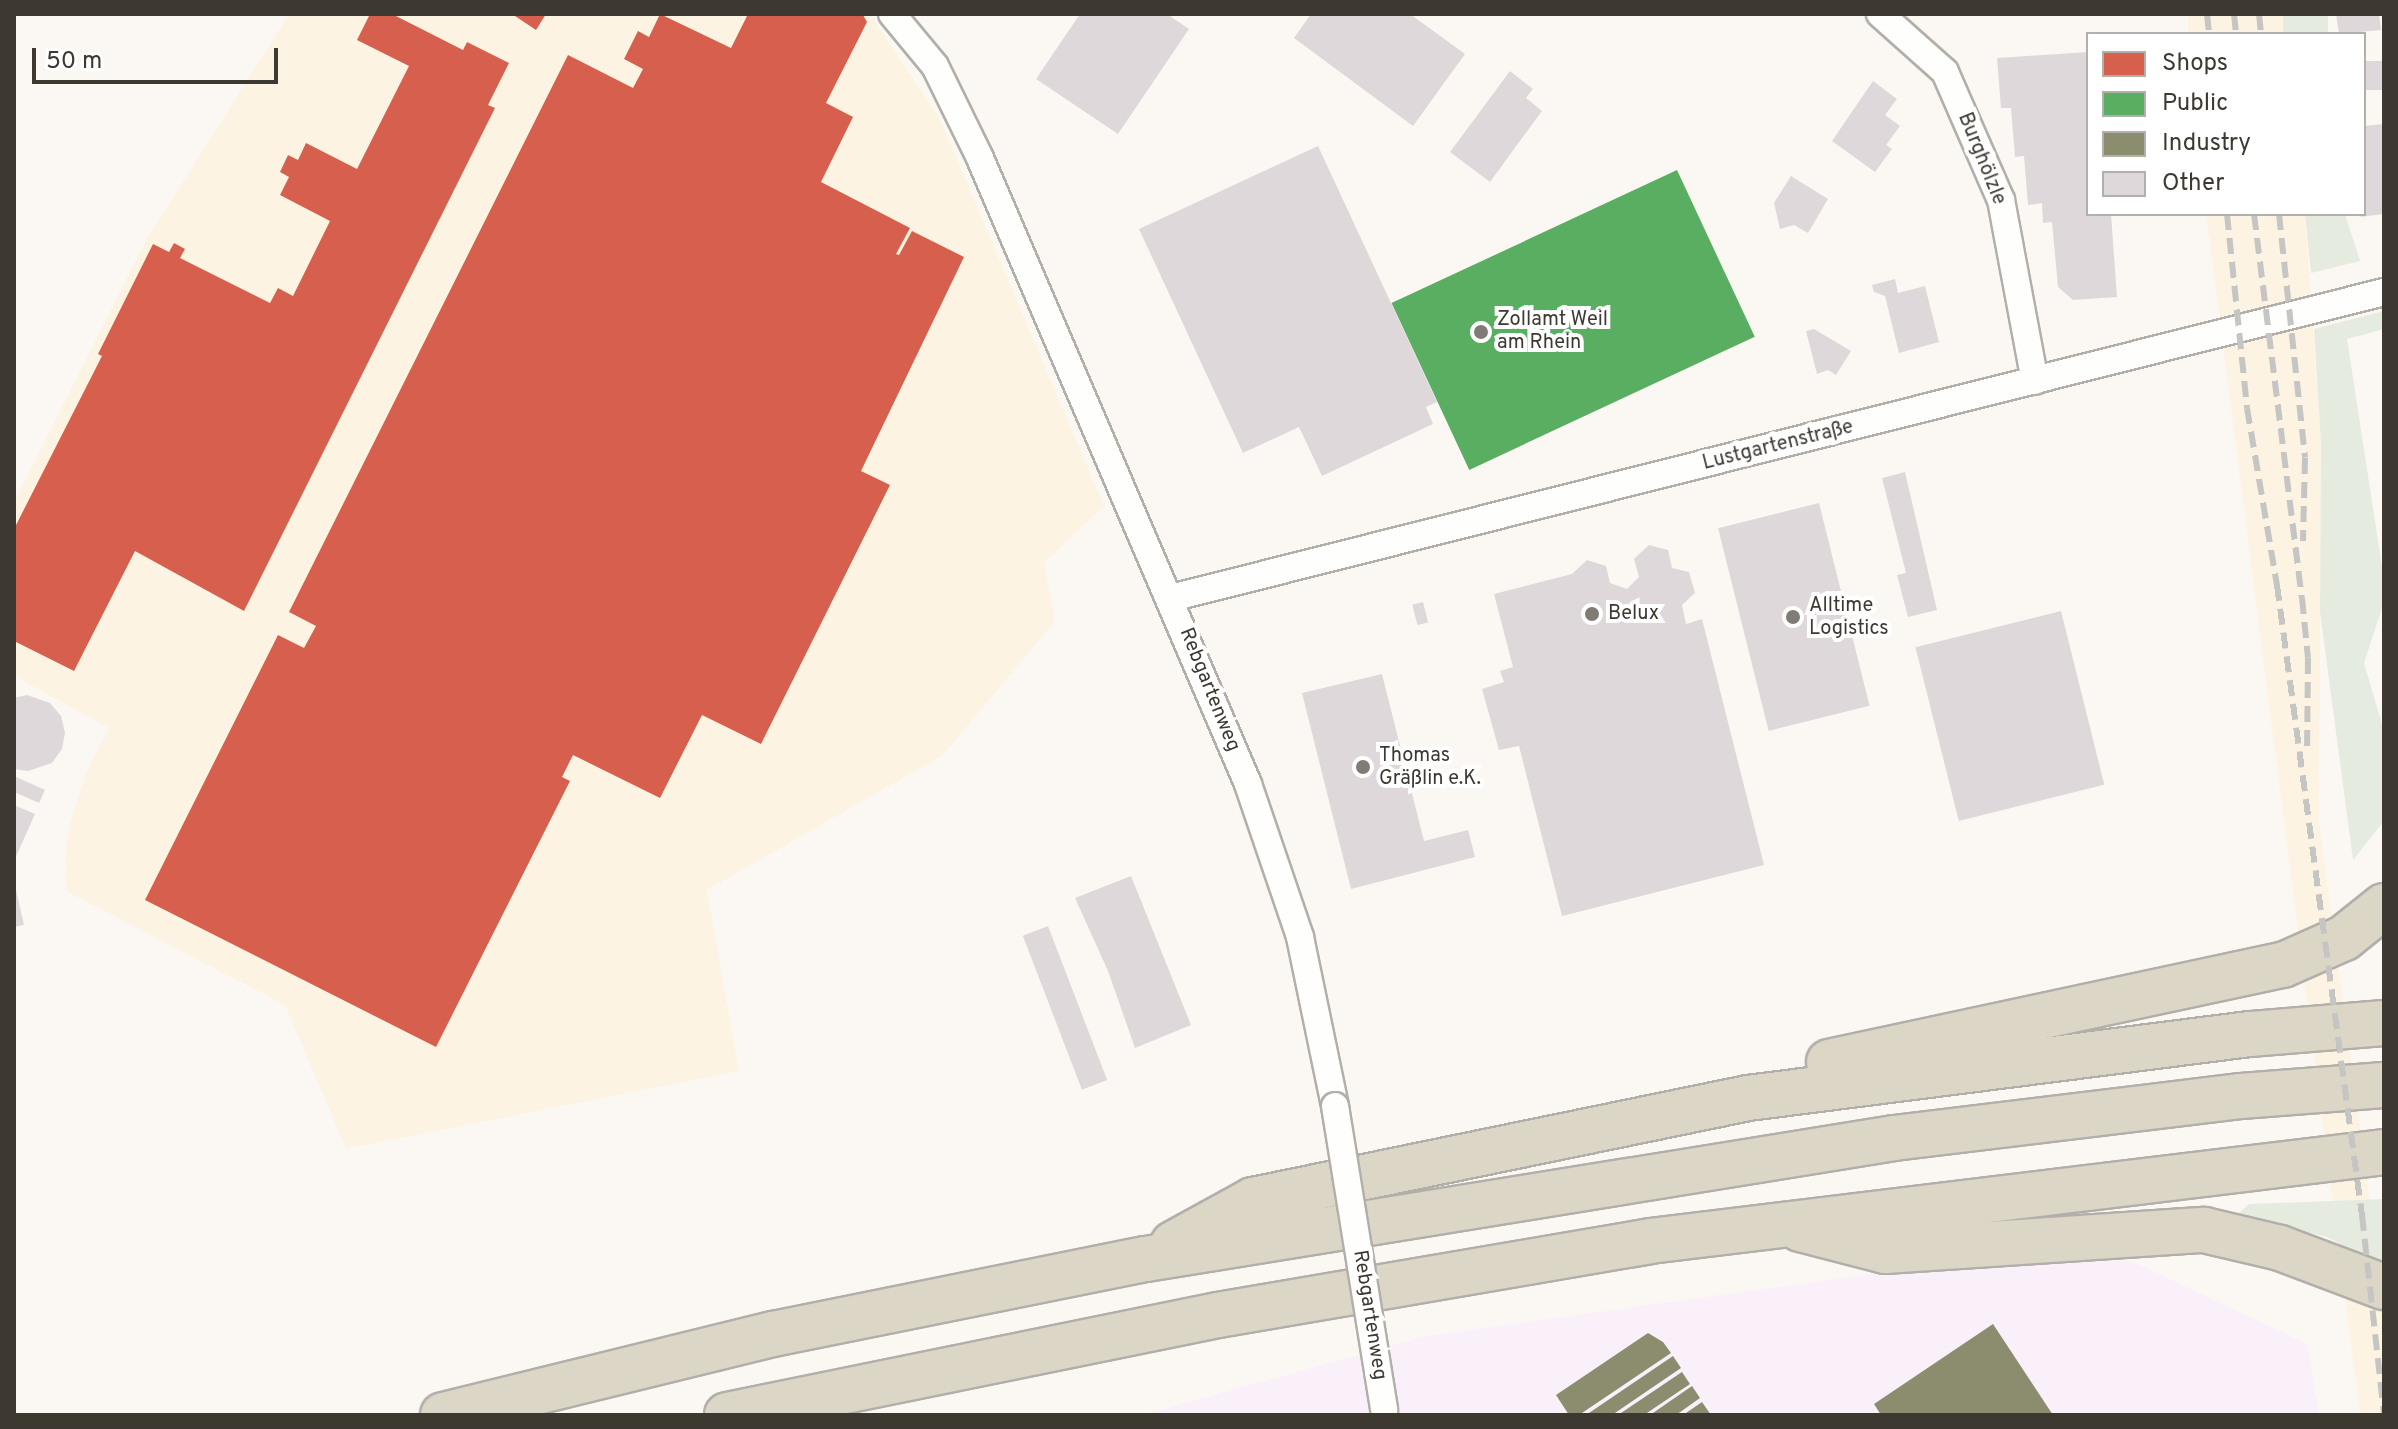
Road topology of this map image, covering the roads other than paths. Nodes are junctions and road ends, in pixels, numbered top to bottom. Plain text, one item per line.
1 (892, 14) edge
2 (1880, 14) edge
3 (2384, 292) edge
4 (2035, 381) junction
5 (1171, 598) junction
6 (2384, 906) edge
7 (2384, 1023) edge
8 (2384, 1085) edge
9 (1748, 1098) junction
10 (2384, 1152) edge
11 (1779, 1223) junction
12 (1146, 1259) junction
13 (2384, 1287) edge
14 (1385, 1412) edge
15 (443, 1415) edge
16 (727, 1415) edge

1 - 5 street, Rebgartenweg
2 - 4 street, Burghölzle
3 - 4 street, Lustgartenstraße
4 - 5 street, Lustgartenstraße
5 - 14 street, Rebgartenweg, bridge
6 - 9 highway
7 - 9 highway
8 - 12 highway
9 - 12 highway
10 - 11 highway
11 - 13 highway
11 - 16 highway
12 - 15 highway

